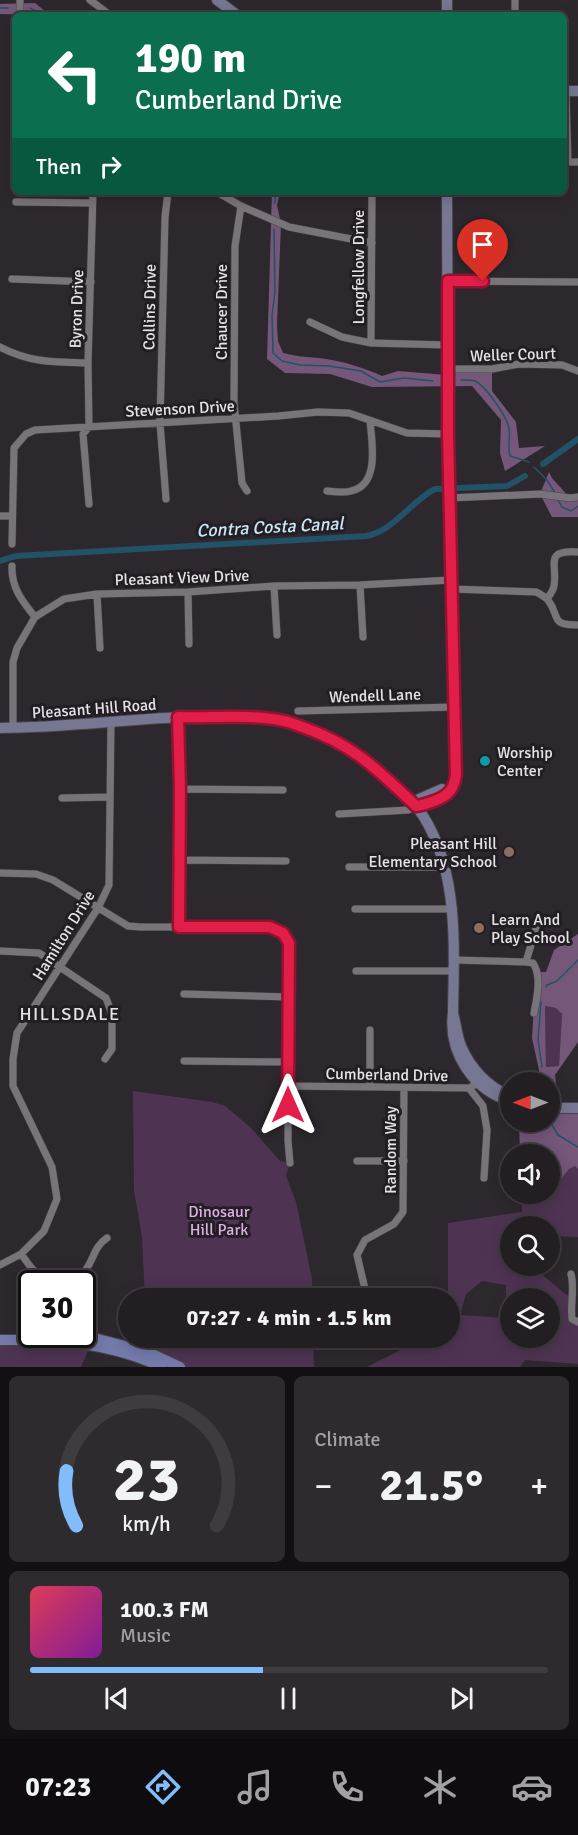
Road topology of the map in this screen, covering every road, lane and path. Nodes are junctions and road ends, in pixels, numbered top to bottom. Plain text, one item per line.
1 (90, 0) edge
2 (217, 0) edge
3 (106, 12) edge
4 (233, 12) edge
5 (567, 138) edge
6 (578, 162) edge
7 (93, 195) edge
8 (168, 195) edge
9 (222, 195) edge
10 (372, 195) edge
11 (447, 195) edge
12 (16, 202) dead end
13 (93, 202) junction
14 (241, 206) junction
15 (372, 243) junction
16 (12, 279) dead end
17 (448, 281) junction
18 (91, 282) junction
19 (578, 282) edge
20 (310, 322) dead end
21 (371, 343) junction
22 (448, 345) junction
23 (0, 347) edge
24 (88, 363) junction
25 (448, 369) junction
26 (578, 371) edge
27 (237, 418) junction
28 (370, 421) junction
29 (160, 423) junction
30 (89, 427) junction
31 (448, 434) junction
32 (247, 491) dead end
33 (327, 491) dead end
34 (449, 491) junction
35 (574, 498) edge
36 (166, 499) dead end
37 (89, 504) dead end
38 (0, 516) edge
39 (12, 516) junction
40 (12, 544) dead end
41 (578, 552) edge
42 (12, 566) dead end
43 (360, 585) junction
44 (451, 585) junction
45 (274, 586) junction
46 (188, 592) junction
47 (97, 594) junction
48 (548, 599) junction
49 (35, 617) junction
50 (578, 625) edge
51 (277, 635) dead end
52 (363, 637) dead end
53 (189, 644) dead end
54 (100, 648) dead end
55 (454, 707) junction
56 (298, 711) dead end
57 (178, 717) junction
58 (111, 722) junction
59 (0, 728) edge
60 (13, 728) junction
61 (180, 789) junction
62 (283, 790) dead end
63 (110, 797) junction
64 (62, 798) dead end
65 (416, 806) junction
66 (339, 814) dead end
67 (180, 860) junction
68 (286, 861) dead end
69 (349, 867) dead end
70 (444, 867) junction
71 (0, 873) edge
72 (98, 908) junction
73 (355, 909) dead end
74 (453, 909) junction
75 (538, 921) dead end
76 (179, 927) junction
77 (0, 951) edge
78 (526, 962) junction
79 (454, 966) junction
80 (61, 967) junction
81 (356, 971) dead end
82 (184, 994) dead end
83 (288, 997) junction
84 (534, 1013) dead end
85 (370, 1030) dead end
86 (105, 1059) dead end
87 (184, 1061) dead end
88 (288, 1062) junction
89 (477, 1084) junction
90 (288, 1086) junction
91 (370, 1087) junction
92 (404, 1087) junction
93 (500, 1091) edge
94 (500, 1097) edge
95 (560, 1108) edge
96 (578, 1108) edge
97 (357, 1161) dead end
98 (404, 1161) junction
99 (290, 1163) dead end
100 (484, 1178) dead end
101 (107, 1238) dead end
102 (21, 1254) junction
103 (0, 1264) edge
104 (571, 1274) dead end
105 (364, 1288) edge
106 (578, 1322) edge
107 (0, 1334) edge
108 (18, 1334) edge
109 (96, 1338) edge
110 (0, 1340) edge
111 (162, 1367) edge
112 (180, 1367) edge

1 - 3 street
2 - 4 street
5 - 6 street
7 - 13 street, Byron Drive
8 - 29 street, Collins Drive
9 - 14 street
10 - 15 street, Longfellow Drive
11 - 17 street
12 - 13 street
13 - 18 street, Byron Drive
14 - 15 street
14 - 27 street, Chaucer Drive
15 - 21 street, Longfellow Drive
16 - 18 street
17 - 19 street
17 - 22 street
18 - 24 street, Byron Drive
20 - 21 street
21 - 22 street
22 - 25 street
23 - 24 street
24 - 30 street, Byron Drive
25 - 26 street, Weller Court
25 - 31 street
27 - 28 street, Stevenson Drive
27 - 29 street, Stevenson Drive
27 - 32 street, Chaucer Drive
28 - 31 street, Stevenson Drive
28 - 33 street
29 - 30 street, Stevenson Drive
29 - 36 street, Collins Drive
30 - 37 street, Byron Drive
30 - 39 street, Stevenson Drive
31 - 34 street
34 - 35 street
34 - 44 street
38 - 39 street
39 - 40 street, Stevenson Drive
41 - 48 street
42 - 49 street
43 - 44 street, Pleasant View Drive
43 - 45 street, Pleasant View Drive
43 - 52 street
44 - 48 street, Pleasant View Drive
44 - 55 street
45 - 46 street, Pleasant View Drive
45 - 51 street
46 - 47 street, Pleasant View Drive
46 - 53 street
47 - 49 street, Pleasant View Drive
47 - 54 street
48 - 50 street
49 - 60 street, Pleasant View Drive
55 - 56 street, Wendell Lane
55 - 65 street
57 - 58 street, Pleasant Hill Road
57 - 61 street
57 - 65 street, Pleasant Hill Road
58 - 60 street, Pleasant Hill Road
58 - 63 street, Hamilton Drive
59 - 60 street, Pleasant Hill Road
61 - 62 street
61 - 67 street
63 - 64 street
63 - 72 street, Hamilton Drive
65 - 66 street
65 - 70 street, Pleasant Hill Road
67 - 68 street
67 - 76 street
69 - 70 street
70 - 74 street, Pleasant Hill Road
71 - 72 street
72 - 76 street
72 - 80 street, Hamilton Drive
73 - 74 street
74 - 79 street, Pleasant Hill Road
75 - 78 street
76 - 83 street
77 - 80 street
78 - 79 street
78 - 84 street
79 - 81 street
79 - 89 street, Pleasant Hill Road
80 - 86 street
80 - 102 street, Hamilton Drive
82 - 83 street
83 - 88 street
85 - 91 street
87 - 88 street
88 - 90 street
89 - 92 street, Cumberland Drive
89 - 93 street, Pleasant Hill Road
89 - 94 street, Pleasant Hill Road
89 - 100 street
90 - 91 street, Cumberland Drive
90 - 99 street
91 - 92 street, Cumberland Drive
92 - 98 street, Random Way
95 - 96 street
97 - 98 street
98 - 105 street, Random Way
101 - 102 street
102 - 103 street, Hamilton Drive
104 - 106 street
107 - 108 main road
109 - 112 main road
110 - 111 main road

